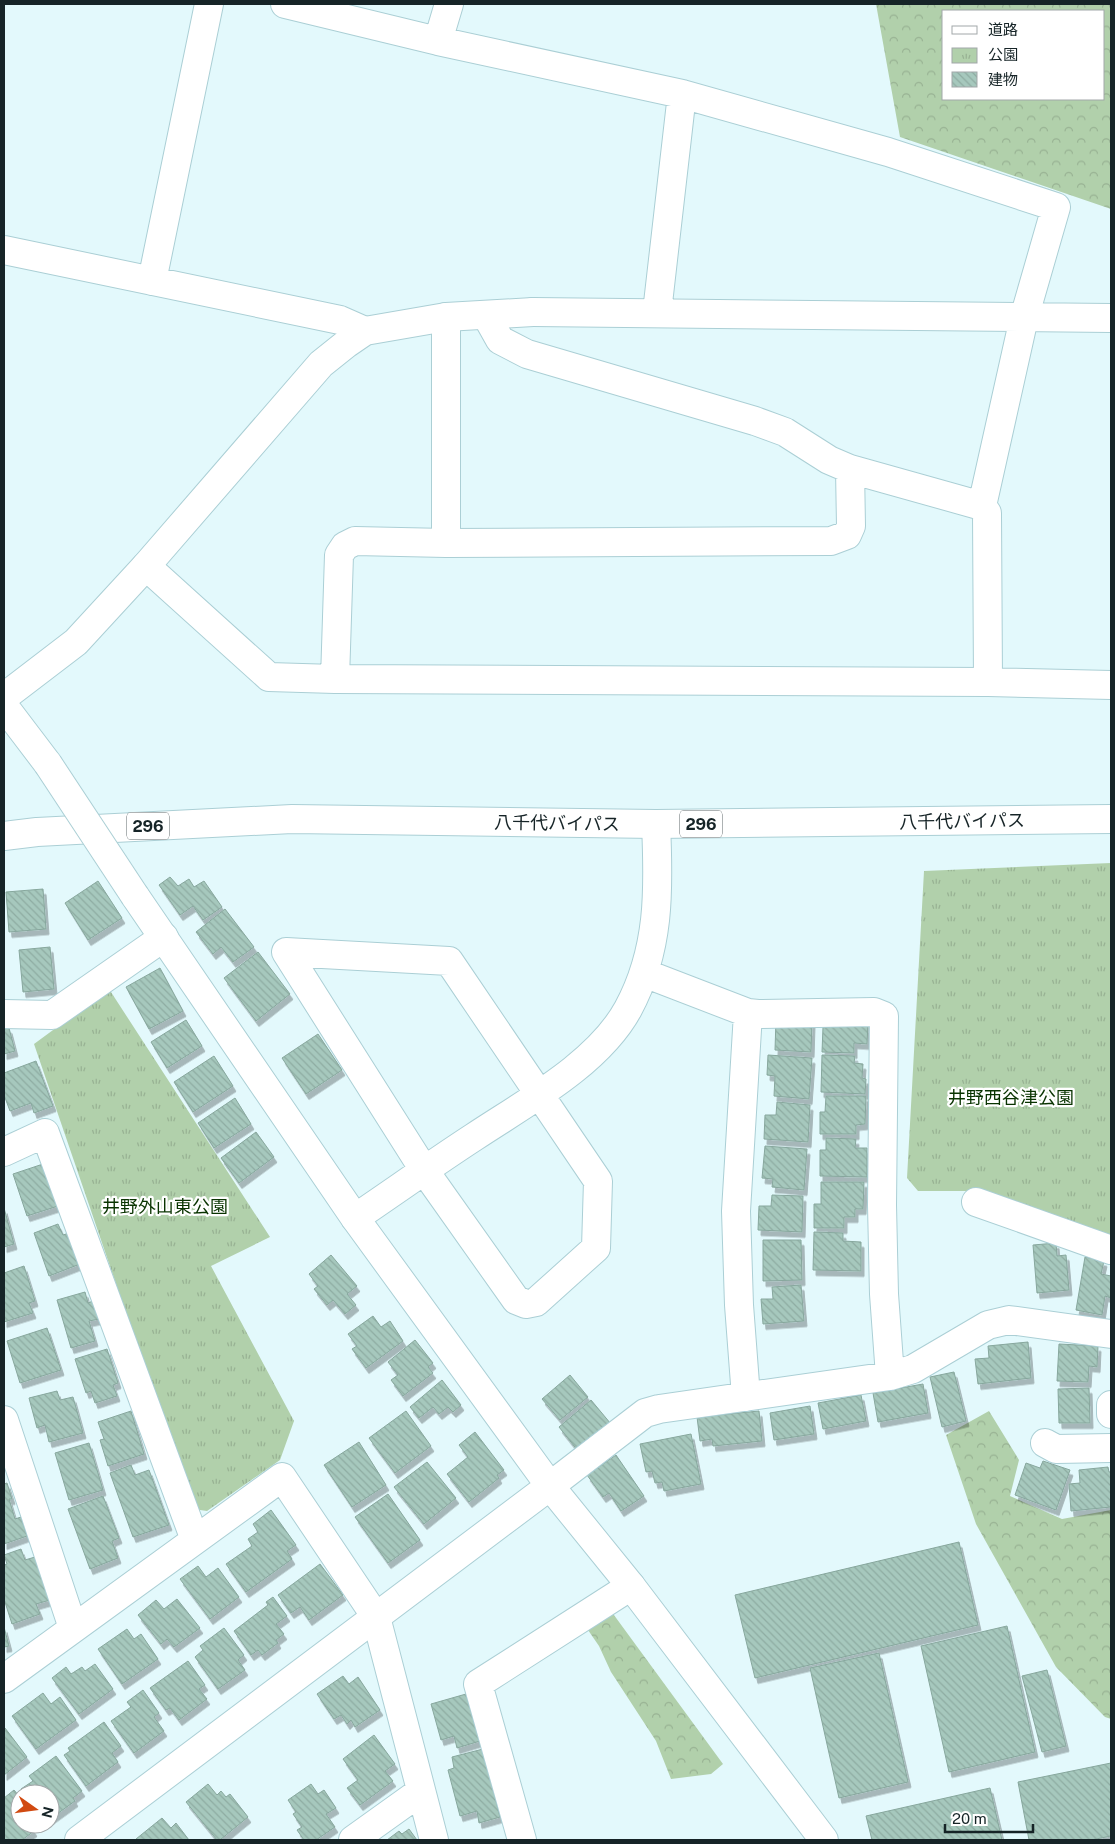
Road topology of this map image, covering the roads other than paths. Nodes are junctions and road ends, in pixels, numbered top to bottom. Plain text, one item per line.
1 (209, 4) edge
2 (286, 4) edge
3 (449, 4) edge
4 (438, 41) junction
5 (682, 94) junction
6 (4, 250) edge
7 (152, 281) junction
8 (657, 312) junction
9 (486, 315) junction
10 (446, 317) junction
11 (1024, 318) junction
12 (1111, 318) edge
13 (366, 331) junction
14 (850, 469) junction
15 (982, 506) junction
16 (446, 543) junction
17 (146, 566) junction
18 (334, 679) junction
19 (988, 682) junction
20 (1111, 685) edge
21 (4, 697) edge
22 (4, 706) edge
23 (1111, 820) edge
24 (656, 824) junction
25 (4, 836) edge
26 (164, 937) junction
27 (644, 973) junction
28 (748, 1013) junction
29 (4, 1014) edge
30 (539, 1094) junction
31 (4, 1152) edge
32 (424, 1170) junction
33 (976, 1202) dead end
34 (355, 1218) junction
35 (1111, 1250) edge
36 (1111, 1334) edge
37 (890, 1376) junction
38 (746, 1397) junction
39 (1111, 1405) edge
40 (1111, 1414) edge
41 (4, 1420) edge
42 (1045, 1443) dead end
43 (1111, 1448) edge
44 (550, 1486) junction
45 (195, 1540) junction
46 (631, 1586) junction
47 (376, 1617) junction
48 (73, 1628) junction
49 (4, 1680) edge
50 (420, 1792) junction
51 (79, 1840) edge
52 (353, 1840) edge
53 (434, 1840) edge
54 (522, 1840) edge
55 (824, 1840) edge

1 - 7 main road
2 - 4 main road
3 - 4 main road
4 - 5 main road
5 - 8 main road
5 - 11 main road
6 - 7 main road
7 - 13 main road
8 - 9 main road
8 - 11 main road
9 - 10 main road
9 - 14 main road
10 - 13 main road
10 - 16 main road
11 - 12 main road
11 - 15 main road
13 - 17 main road
14 - 15 main road
14 - 16 main road
15 - 19 main road
16 - 18 main road
17 - 18 main road
17 - 21 main road
18 - 19 main road
19 - 20 main road
22 - 26 main road, bridge
23 - 24 main road, 八千代バイパス / 296
24 - 25 main road, 八千代バイパス / 296
24 - 27 main road
26 - 29 main road
26 - 34 main road
27 - 28 main road
27 - 30 main road
28 - 37 main road
28 - 38 main road
30 - 32 main road
30 - 32 main road
30 - 32 main road
31 - 45 main road
32 - 34 main road
33 - 35 main road
34 - 44 main road
36 - 37 main road
37 - 38 main road
38 - 44 main road
39 - 40 main road
41 - 48 main road
42 - 43 main road
44 - 46 main road
44 - 47 main road
45 - 47 main road
45 - 48 main road
46 - 54 main road
46 - 55 main road
47 - 50 main road
47 - 51 main road
48 - 49 main road
50 - 52 main road
50 - 53 main road

